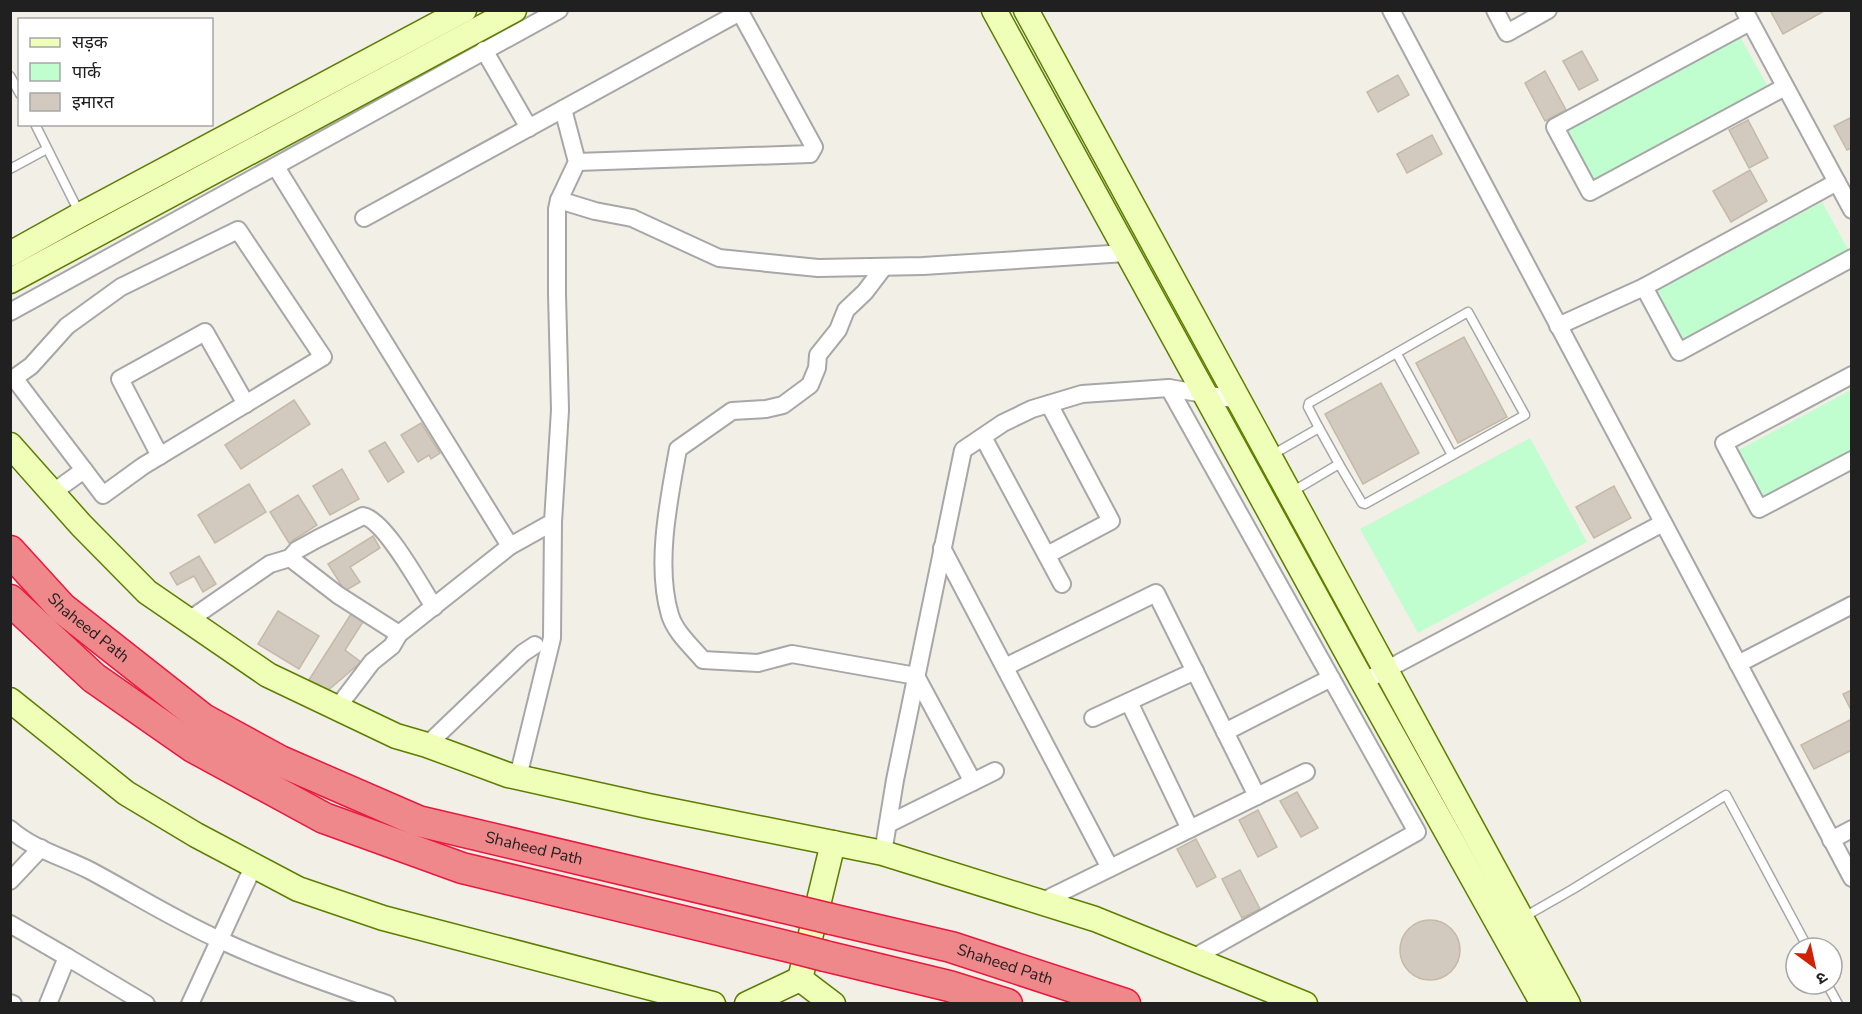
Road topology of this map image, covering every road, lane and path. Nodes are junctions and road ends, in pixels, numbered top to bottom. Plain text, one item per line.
1 (464, 10) edge
2 (514, 10) edge
3 (559, 10) edge
4 (994, 10) edge
5 (1026, 10) edge
6 (1391, 10) edge
7 (1495, 10) edge
8 (1548, 10) edge
9 (739, 11) edge
10 (1747, 16) edge
11 (484, 51) junction
12 (10, 76) edge
13 (1785, 87) junction
14 (18, 90) edge
15 (563, 109) junction
16 (36, 126) edge
17 (529, 128) junction
18 (47, 149) junction
19 (577, 162) junction
20 (276, 167) junction
21 (10, 169) edge
22 (1837, 182) junction
23 (559, 200) junction
24 (1851, 210) edge
25 (80, 215) junction
26 (364, 218) dead end
27 (1126, 253) junction
28 (10, 254) edge
29 (1851, 258) edge
30 (884, 267) junction
31 (10, 281) edge
32 (1175, 283) junction
33 (1644, 287) junction
34 (1150, 296) junction
35 (10, 312) edge
36 (1558, 326) junction
37 (1397, 354) junction
38 (1851, 375) edge
39 (12, 380) edge
40 (1169, 388) junction
41 (1204, 393) junction
42 (1239, 400) junction
43 (246, 404) junction
44 (1049, 404) junction
45 (1319, 428) junction
46 (983, 437) junction
47 (10, 445) edge
48 (1452, 455) junction
49 (160, 456) junction
50 (1269, 456) junction
51 (1851, 460) edge
52 (1339, 464) junction
53 (84, 470) junction
54 (52, 493) junction
55 (1289, 493) junction
56 (554, 522) junction
57 (1663, 523) junction
58 (510, 546) junction
59 (942, 548) junction
60 (10, 551) edge
61 (1047, 555) junction
62 (290, 558) junction
63 (1062, 584) dead end
64 (10, 600) edge
65 (1851, 606) edge
66 (434, 608) junction
67 (189, 620) junction
68 (399, 634) junction
69 (535, 645) dead end
70 (1738, 664) junction
71 (1005, 667) junction
72 (1195, 671) junction
73 (1385, 671) junction
74 (916, 676) junction
75 (1331, 678) junction
76 (1363, 682) junction
77 (10, 700) edge
78 (1128, 702) junction
79 (337, 708) junction
80 (1094, 718) dead end
81 (1225, 732) junction
82 (427, 745) junction
83 (995, 771) dead end
84 (1306, 772) dead end
85 (518, 777) junction
86 (973, 782) junction
87 (1257, 796) junction
88 (1450, 813) junction
89 (888, 824) junction
90 (10, 829) edge
91 (1190, 829) junction
92 (1851, 829) edge
93 (1417, 832) junction
94 (1831, 840) junction
95 (833, 843) junction
96 (41, 848) junction
97 (883, 853) junction
98 (254, 866) junction
99 (1110, 868) junction
100 (1851, 878) edge
101 (10, 881) edge
102 (1041, 902) junction
103 (1521, 918) junction
104 (10, 924) edge
105 (1802, 936) edge
106 (219, 940) junction
107 (67, 957) junction
108 (1193, 958) junction
109 (800, 980) junction
110 (662, 997) edge
111 (48, 1004) edge
112 (147, 1004) edge
113 (190, 1004) edge
114 (387, 1004) edge
115 (713, 1004) edge
116 (747, 1004) edge
117 (833, 1004) edge
118 (1007, 1004) edge
119 (1125, 1004) edge
120 (1305, 1004) edge
121 (1543, 1004) edge
122 (1568, 1004) edge

1 - 25 street
2 - 31 street
3 - 11 street
4 - 27 street
5 - 32 street
6 - 36 street
7 - 8 street
9 - 15 street
9 - 19 street
10 - 13 street
10 - 13 street
11 - 17 street
11 - 20 street
12 - 14 lane
13 - 22 street
15 - 17 street
15 - 19 street
16 - 18 lane
17 - 26 street
18 - 21 lane
18 - 25 lane
19 - 23 street
20 - 35 street
20 - 58 street
22 - 24 street
22 - 33 street
23 - 30 street
23 - 56 street
25 - 28 street
27 - 30 street
27 - 34 street
29 - 33 street
30 - 74 street
32 - 34 street
32 - 42 street
33 - 36 street
34 - 41 street
36 - 57 street
37 - 45 lane
37 - 48 lane
37 - 48 lane
38 - 51 street
39 - 43 street
39 - 53 street
40 - 41 street
40 - 44 street
40 - 75 street
41 - 42 street
41 - 76 street
42 - 50 street
43 - 49 street
43 - 49 street
44 - 46 street
44 - 61 street
45 - 50 lane
45 - 52 lane
46 - 59 street
46 - 61 street
47 - 54 street
48 - 52 lane
49 - 53 street
50 - 55 street
52 - 55 lane
53 - 54 street
54 - 67 street
55 - 73 street
56 - 58 street
56 - 85 street
57 - 70 street
57 - 73 street
58 - 66 street
59 - 71 street
59 - 74 street
60 - 119 highway, Shaheed Path, bridge
61 - 63 street
62 - 66 street
62 - 67 street
62 - 68 street
64 - 118 highway, Shaheed Path, bridge
65 - 70 street
66 - 68 street
67 - 79 street
68 - 79 street
69 - 82 street
70 - 94 street
71 - 72 street
71 - 99 street
72 - 78 street
72 - 81 street
73 - 76 street
73 - 88 street
74 - 86 street
74 - 89 street
75 - 81 street
75 - 93 street
76 - 88 street
77 - 98 street
78 - 80 street
78 - 91 street
79 - 82 street
81 - 87 street
82 - 85 street
83 - 86 street
84 - 87 street
85 - 95 street
86 - 89 street
87 - 91 street
88 - 93 street
88 - 103 street
88 - 121 street
89 - 97 street
90 - 96 street
91 - 99 street
92 - 94 street
93 - 108 street
94 - 100 street
95 - 97 street
95 - 109 street
96 - 101 street
96 - 106 street
97 - 102 street
98 - 106 street
98 - 110 street
99 - 102 street
102 - 108 street
103 - 105 lane
103 - 122 street
104 - 107 street
106 - 113 street
106 - 114 street
107 - 111 street
107 - 112 street
108 - 120 street
109 - 116 street
109 - 117 street
110 - 115 street

